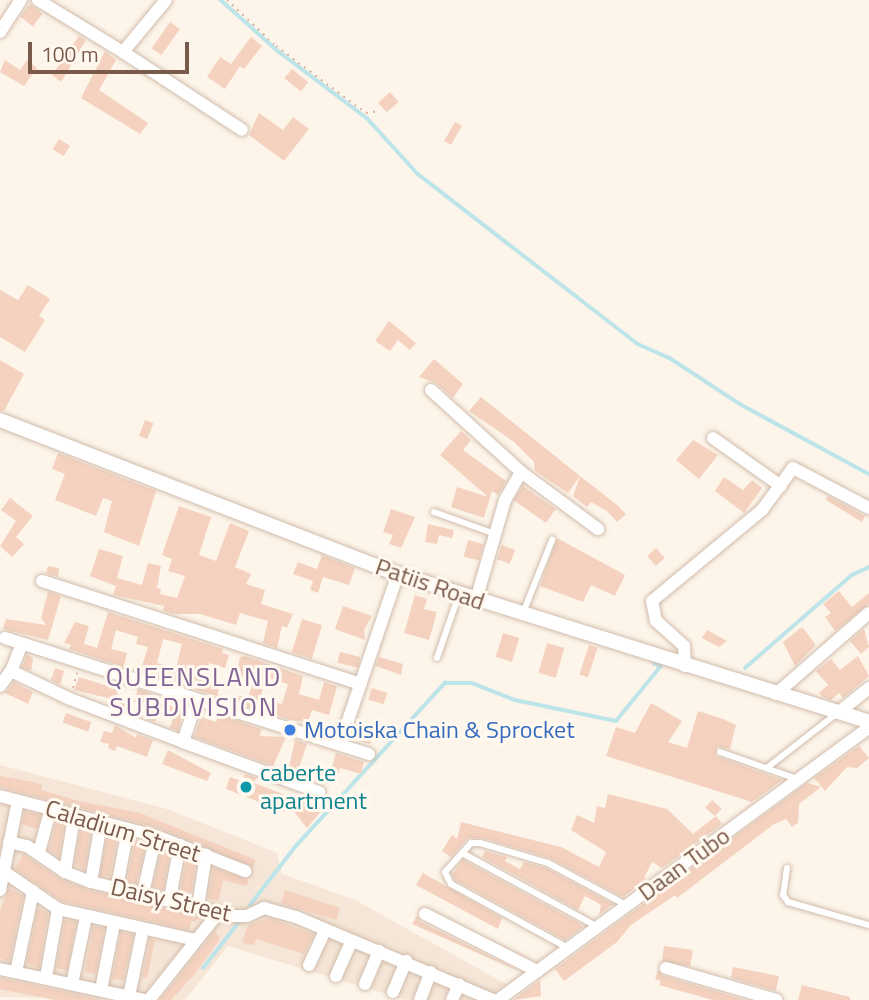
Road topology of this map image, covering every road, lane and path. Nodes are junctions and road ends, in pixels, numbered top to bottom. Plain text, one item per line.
1 (21, 0) edge
2 (38, 0) edge
3 (166, 0) edge
4 (227, 0) edge
5 (0, 32) edge
6 (123, 52) junction
7 (379, 111) dead end
8 (242, 130) dead end
9 (431, 390) dead end
10 (0, 420) edge
11 (713, 438) dead end
12 (521, 472) junction
13 (781, 486) junction
14 (869, 509) edge
15 (434, 512) dead end
16 (598, 529) dead end
17 (495, 534) junction
18 (552, 540) dead end
19 (398, 574) junction
20 (42, 581) dead end
21 (458, 594) junction
22 (476, 600) junction
23 (869, 613) edge
24 (523, 616) junction
25 (5, 638) dead end
26 (22, 644) junction
27 (437, 658) dead end
28 (80, 660) junction
29 (685, 666) junction
30 (11, 671) junction
31 (361, 684) junction
32 (0, 686) edge
33 (869, 688) edge
34 (776, 694) junction
35 (70, 699) junction
36 (196, 703) junction
37 (838, 713) junction
38 (869, 725) edge
39 (183, 742) junction
40 (340, 744) junction
41 (720, 752) dead end
42 (369, 754) dead end
43 (768, 767) junction
44 (799, 779) junction
45 (319, 792) dead end
46 (0, 796) edge
47 (18, 801) junction
48 (51, 808) junction
49 (74, 817) junction
50 (101, 823) junction
51 (128, 829) junction
52 (156, 836) junction
53 (5, 845) edge
54 (180, 845) junction
55 (39, 852) junction
56 (462, 853) junction
57 (206, 855) junction
58 (787, 868) dead end
59 (3, 871) junction
60 (65, 872) junction
61 (245, 872) dead end
62 (91, 882) junction
63 (0, 887) edge
64 (117, 887) junction
65 (33, 891) junction
66 (144, 893) junction
67 (170, 898) junction
68 (626, 905) junction
69 (198, 906) junction
70 (58, 909) junction
71 (219, 912) junction
72 (425, 914) dead end
73 (86, 917) junction
74 (114, 923) junction
75 (869, 925) edge
76 (596, 926) junction
77 (143, 929) junction
78 (325, 931) junction
79 (195, 940) junction
80 (352, 940) junction
81 (568, 948) junction
82 (379, 951) junction
83 (406, 961) junction
84 (309, 965) dead end
85 (666, 968) dead end
86 (0, 969) edge
87 (537, 971) junction
88 (16, 972) junction
89 (431, 972) junction
90 (336, 976) dead end
91 (46, 977) junction
92 (72, 984) junction
93 (365, 984) dead end
94 (459, 984) junction
95 (101, 990) junction
96 (393, 992) dead end
97 (129, 996) junction
98 (144, 1000) edge
99 (149, 1000) edge
100 (420, 1000) edge
101 (452, 1000) edge
102 (495, 1000) edge
103 (776, 1000) edge

1 - 5 street
2 - 6 street
3 - 6 street
4 - 7 path
6 - 8 street
9 - 12 street
10 - 19 street, Patiis Road
11 - 13 street
12 - 16 street
12 - 17 street
13 - 14 street
13 - 29 street
15 - 17 lane
17 - 22 street
18 - 24 lane
19 - 21 street, Patiis Road
19 - 31 street
20 - 31 street
21 - 22 street, Patiis Road
21 - 27 lane
22 - 24 street, Patiis Road
23 - 34 street
24 - 29 street, Patiis Road
25 - 26 street
26 - 28 street
26 - 30 street
28 - 35 path
28 - 36 street
29 - 34 street, Patiis Road
30 - 32 street
30 - 35 street
31 - 40 street
33 - 37 street
34 - 37 street, Patiis Road
35 - 39 street
36 - 39 street
36 - 40 street
37 - 38 street, Patiis Road
37 - 43 lane
38 - 44 street, Daan Tubo
39 - 45 street
40 - 42 street
41 - 43 lane
43 - 44 lane
44 - 68 street, Daan Tubo
46 - 47 street, Caladium Street
47 - 48 street, Caladium Street
47 - 53 street
48 - 49 street, Caladium Street
48 - 55 street
49 - 50 street, Caladium Street
49 - 60 street
50 - 51 street, Caladium Street
50 - 62 street
51 - 52 street, Caladium Street
51 - 64 street
52 - 54 street, Caladium Street
52 - 66 street
53 - 55 street, Daisy Street
53 - 59 street
54 - 57 street, Caladium Street
54 - 67 street
55 - 60 street, Daisy Street
56 - 68 lane
56 - 76 lane
56 - 81 lane
57 - 61 street, Caladium Street
57 - 69 street
58 - 75 lane
59 - 63 street
59 - 65 street
60 - 62 street, Daisy Street
62 - 64 street, Daisy Street
64 - 66 street, Daisy Street
65 - 70 street
65 - 88 street
66 - 67 street, Daisy Street
67 - 69 street, Daisy Street
68 - 76 street, Daan Tubo
69 - 71 street, Daisy Street
70 - 73 street
70 - 91 street
71 - 78 street, Daisy Street
71 - 79 street
72 - 87 street
73 - 74 street
73 - 92 street
74 - 77 street
74 - 95 street
76 - 81 street, Daan Tubo
77 - 79 street
77 - 97 street
78 - 80 street, Daisy Street
78 - 84 street
79 - 99 street
80 - 82 street, Daisy Street
80 - 90 street
81 - 87 street, Daan Tubo
82 - 83 street, Daisy Street
82 - 93 street
83 - 89 street, Daisy Street
83 - 96 street
85 - 103 street
86 - 88 street
87 - 102 street, Daan Tubo
88 - 91 street
89 - 94 street, Daisy Street
89 - 100 street
91 - 92 street
92 - 95 street
94 - 101 street
94 - 102 street, Daisy Street
95 - 97 street
97 - 98 street

